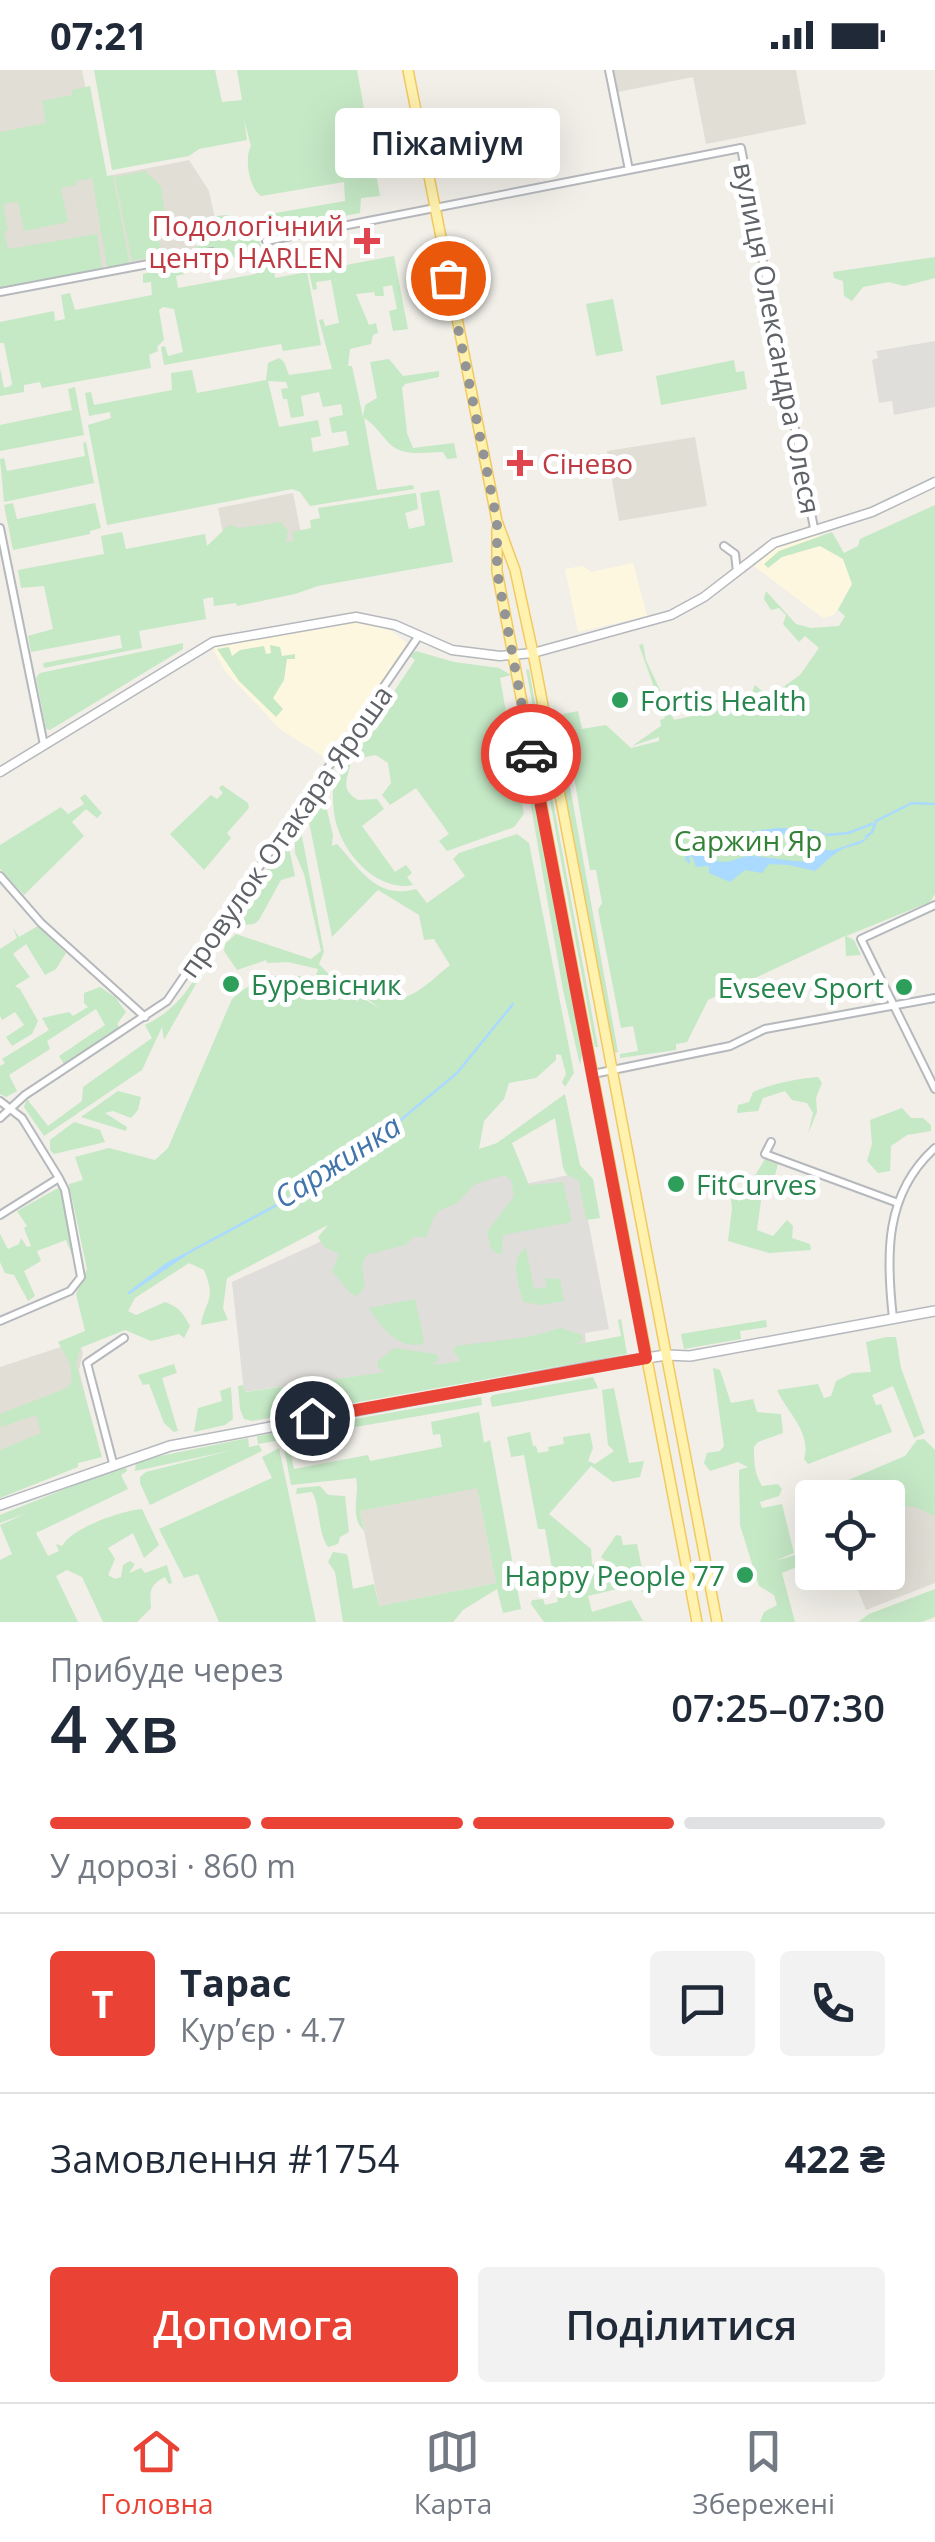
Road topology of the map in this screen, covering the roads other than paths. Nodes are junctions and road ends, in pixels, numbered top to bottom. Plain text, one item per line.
1 (408, 70) edge
2 (609, 70) edge
3 (629, 170) junction
4 (434, 208) junction
5 (266, 241) dead end
6 (212, 252) dead end
7 (0, 292) edge
8 (935, 482) edge
9 (497, 521) junction
10 (0, 528) edge
11 (814, 528) junction
12 (724, 546) dead end
13 (737, 572) junction
14 (418, 637) junction
15 (532, 652) junction
16 (513, 656) junction
17 (44, 745) junction
18 (0, 772) edge
19 (0, 876) edge
20 (935, 905) edge
21 (935, 998) edge
22 (893, 1008) junction
23 (145, 1017) junction
24 (612, 1070) junction
25 (593, 1074) junction
26 (935, 1088) edge
27 (0, 1101) edge
28 (11, 1110) junction
29 (0, 1118) edge
30 (770, 1142) dead end
31 (935, 1148) edge
32 (59, 1178) junction
33 (898, 1203) junction
34 (0, 1215) edge
35 (935, 1310) edge
36 (893, 1318) junction
37 (0, 1321) edge
38 (124, 1338) dead end
39 (666, 1356) junction
40 (646, 1358) junction
41 (113, 1463) junction
42 (0, 1505) edge
43 (697, 1622) edge
44 (717, 1622) edge

1 - 4 main road
2 - 3 street
3 - 4 street
3 - 11 street, вулиця Олександра Олеся
4 - 5 street
4 - 9 main road
6 - 7 street
8 - 11 street
9 - 15 main road
9 - 16 main road
10 - 17 street
11 - 13 street
12 - 13 street
13 - 15 street
14 - 16 street
14 - 17 street
14 - 23 street, провулок Отакара Яроша
15 - 16 street
15 - 24 main road
16 - 25 main road
17 - 18 street
19 - 23 street
20 - 22 street
21 - 22 street
22 - 24 street
22 - 26 street
23 - 28 street, провулок Отакара Яроша
24 - 25 street
24 - 39 main road
25 - 40 main road
27 - 28 street
28 - 29 street, провулок Отакара Яроша
28 - 32 street
30 - 33 street
31 - 33 street
32 - 34 street
32 - 37 street
33 - 36 street
35 - 36 main road
36 - 39 main road
38 - 41 street
39 - 40 main road
39 - 44 main road
40 - 41 main road
40 - 43 main road
41 - 42 main road

